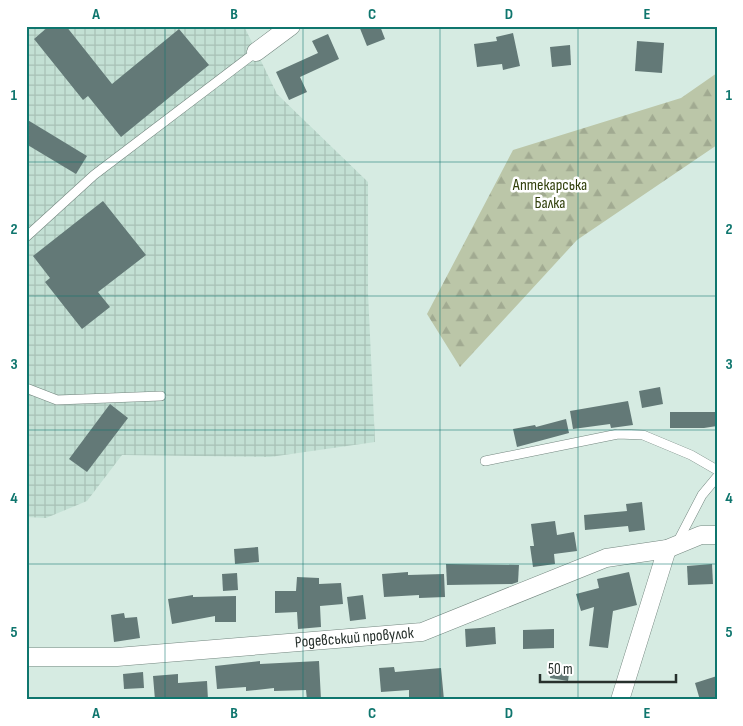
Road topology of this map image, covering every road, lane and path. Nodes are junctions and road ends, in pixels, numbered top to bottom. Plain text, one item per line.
1 (291, 26) edge
2 (256, 52) joint
3 (26, 237) edge
4 (26, 388) edge
5 (161, 396) dead end
6 (485, 461) dead end
7 (717, 470) edge
8 (717, 477) edge
9 (717, 535) edge
10 (672, 548) junction
11 (26, 657) edge
12 (620, 700) edge

1 - 2 street
2 - 3 lane
4 - 5 lane
6 - 7 lane
8 - 10 lane
9 - 10 street, Родевський провулок
10 - 11 street, Родевський провулок
10 - 12 street

